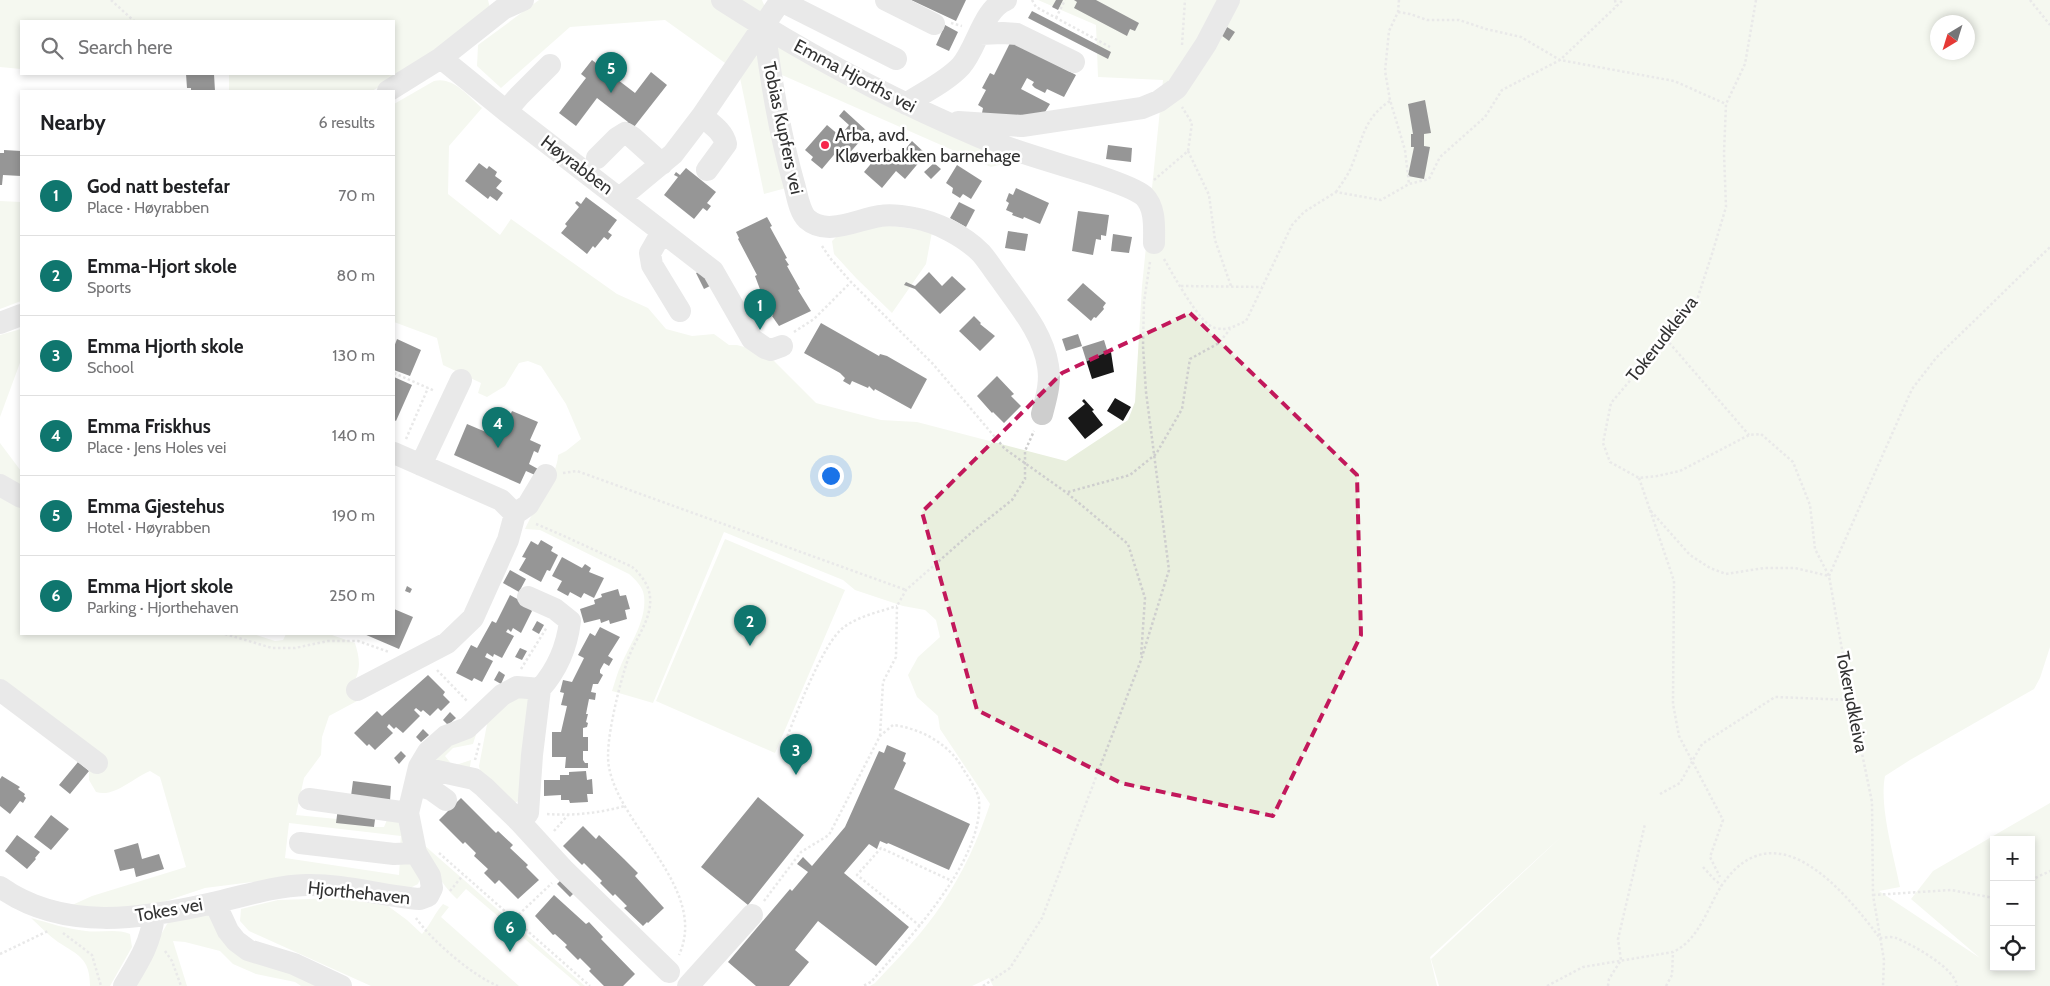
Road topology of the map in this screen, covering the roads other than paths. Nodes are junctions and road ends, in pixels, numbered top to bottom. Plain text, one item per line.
1 (523, 0) edge
2 (722, 0) edge
3 (781, 0) edge
4 (886, 0) edge
5 (1006, 0) edge
6 (1017, 0) edge
7 (1026, 0) edge
8 (1229, 0) edge
9 (501, 5) edge
10 (934, 24) road end
11 (764, 27) junction
12 (979, 34) junction
13 (441, 58) junction
14 (896, 59) dead end
15 (1074, 62) dead end
16 (550, 65) dead end
17 (390, 90) edge
18 (906, 104) junction
19 (506, 111) junction
20 (702, 116) junction
21 (942, 120) junction
22 (597, 158) dead end
23 (662, 164) junction
24 (707, 170) dead end
25 (620, 198) junction
26 (662, 232) junction
27 (1154, 243) road end
28 (680, 311) dead end
29 (20, 315) edge
30 (0, 323) edge
31 (782, 346) road end
32 (457, 389) road end
33 (1042, 414) road end
34 (396, 455) edge
35 (421, 465) junction
36 (546, 475) road end
37 (0, 485) edge
38 (20, 496) edge
39 (515, 514) junction
40 (528, 597) dead end
41 (540, 689) junction
42 (0, 690) edge
43 (357, 690) dead end
44 (97, 763) dead end
45 (417, 776) junction
46 (309, 798) dead end
47 (446, 800) dead end
48 (524, 817) junction
49 (412, 833) junction
50 (300, 842) dead end
51 (0, 887) edge
52 (214, 902) junction
53 (752, 915) road end
54 (153, 925) junction
55 (669, 972) road end
56 (124, 986) edge
57 (341, 986) edge
58 (688, 986) edge

1 - 9 street
2 - 11 street, Emma Hjorths vei
3 - 11 street
3 - 14 street
4 - 10 street
5 - 12 street
6 - 7 street
8 - 21 street
9 - 13 street
11 - 18 street, Emma Hjorths vei
11 - 20 street
11 - 33 street, Tobias Kupfers vei
12 - 15 street
12 - 18 street
13 - 17 street
13 - 19 street, Høyrabben
16 - 19 street
18 - 21 street, Emma Hjorths vei
19 - 25 street, Høyrabben
20 - 23 street
20 - 24 street
21 - 27 street, Emma Hjorths vei
22 - 23 street
23 - 25 street
25 - 26 street, Høyrabben
26 - 28 street
26 - 31 street, Høyrabben
29 - 30 street
32 - 35 street
34 - 35 street
35 - 39 street
36 - 39 street
37 - 38 street
39 - 43 street
40 - 41 street
41 - 45 street
41 - 48 street
42 - 44 street
45 - 47 street
45 - 48 street
45 - 49 street
46 - 49 street
48 - 55 street
49 - 50 street
49 - 52 street, Hjorthehaven
51 - 54 street, Tokes vei
52 - 54 street, Tokes vei
52 - 57 street, Tokes vei
53 - 58 street
54 - 56 street

